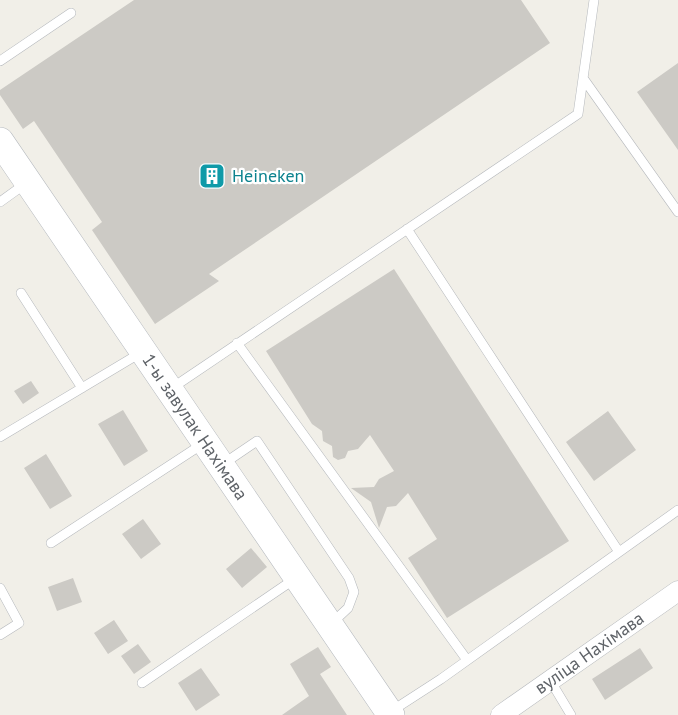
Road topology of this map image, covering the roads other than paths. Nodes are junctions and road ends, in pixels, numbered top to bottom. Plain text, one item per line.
1 (594, 0) edge
2 (70, 13) dead end
3 (0, 61) edge
4 (583, 78) junction
5 (0, 141) edge
6 (28, 182) junction
7 (0, 202) edge
8 (678, 212) edge
9 (407, 229) junction
10 (21, 293) dead end
11 (237, 343) junction
12 (144, 351) junction
13 (82, 388) junction
14 (170, 390) junction
15 (0, 437) edge
16 (206, 442) junction
17 (221, 465) junction
18 (678, 510) edge
19 (51, 543) dead end
20 (619, 552) junction
21 (298, 577) junction
22 (0, 588) edge
23 (678, 591) edge
24 (330, 625) junction
25 (0, 635) edge
26 (467, 660) junction
27 (550, 680) junction
28 (142, 684) dead end
29 (390, 714) edge
30 (501, 715) edge
31 (571, 715) edge

1 - 4 lane
2 - 3 lane
4 - 8 lane
4 - 9 lane
5 - 6 street, 1-ы завулак Нахімава
6 - 7 lane
6 - 12 street, 1-ы завулак Нахімава
9 - 11 lane
9 - 20 lane
10 - 13 lane
11 - 14 lane
11 - 26 lane
12 - 13 lane
12 - 14 street, 1-ы завулак Нахімава
13 - 15 lane
14 - 16 street, 1-ы завулак Нахімава
16 - 17 street, 1-ы завулак Нахімава
16 - 19 lane
17 - 21 street, 1-ы завулак Нахімава
17 - 24 lane
18 - 20 lane
20 - 26 lane
21 - 24 street, 1-ы завулак Нахімава
21 - 28 lane
22 - 25 lane
23 - 27 street, вуліца Нахімава
24 - 29 street, 1-ы завулак Нахімава
26 - 29 lane
27 - 30 street, вуліца Нахімава
27 - 31 lane

